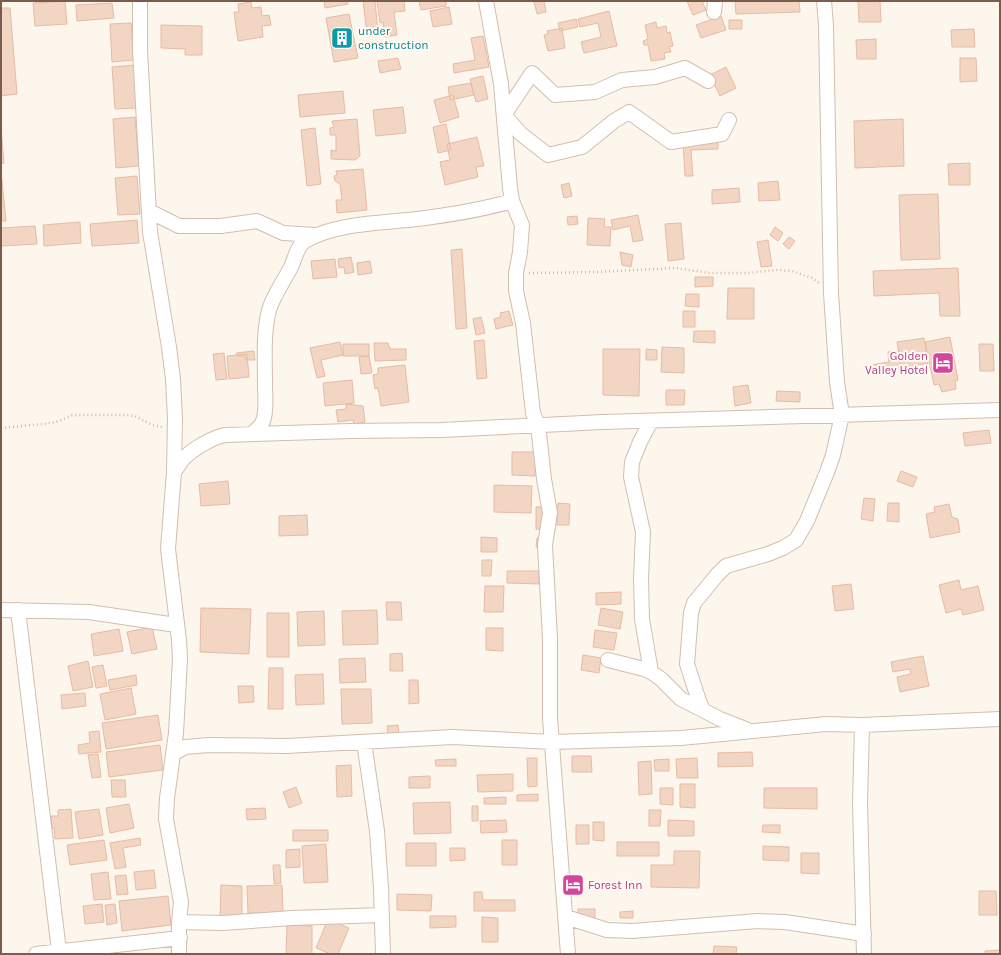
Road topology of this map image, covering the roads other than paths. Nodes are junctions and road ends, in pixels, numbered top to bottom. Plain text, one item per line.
1 (140, 1) edge
2 (486, 1) edge
3 (824, 1) edge
4 (708, 81) dead end
5 (504, 115) junction
6 (729, 120) dead end
7 (512, 201) junction
8 (149, 211) junction
9 (316, 235) junction
10 (1000, 410) edge
11 (842, 415) junction
12 (651, 421) junction
13 (538, 425) junction
14 (250, 434) junction
15 (174, 472) junction
16 (1, 610) edge
17 (18, 610) junction
18 (176, 625) junction
19 (608, 660) dead end
20 (651, 672) junction
21 (703, 710) junction
22 (1000, 719) edge
23 (862, 725) junction
24 (752, 731) junction
25 (364, 742) junction
26 (552, 742) junction
27 (173, 754) junction
28 (382, 915) junction
29 (566, 917) junction
30 (179, 922) junction
31 (864, 934) junction
32 (180, 938) junction
33 (59, 951) junction
34 (36, 954) edge
35 (179, 954) edge
36 (383, 954) edge
37 (568, 954) edge
38 (864, 954) edge

1 - 8 street
2 - 5 street
3 - 11 street
4 - 5 street
5 - 6 street
5 - 7 street
7 - 9 street
7 - 13 street
8 - 9 street
8 - 15 street
9 - 14 street
10 - 11 street
11 - 12 street
11 - 21 street
12 - 13 street
12 - 20 street
13 - 14 street
13 - 26 street
14 - 15 street
15 - 18 street
16 - 17 street
17 - 18 street
17 - 33 street
18 - 27 street
19 - 20 street
20 - 21 street
21 - 24 street
22 - 23 street
23 - 24 street
23 - 31 street
24 - 26 street
25 - 26 street
25 - 27 street
25 - 28 street
26 - 29 street
27 - 30 street
28 - 30 street
28 - 36 street
29 - 31 street
29 - 37 street
30 - 32 street
31 - 38 street
32 - 33 street
32 - 35 street
33 - 34 street

